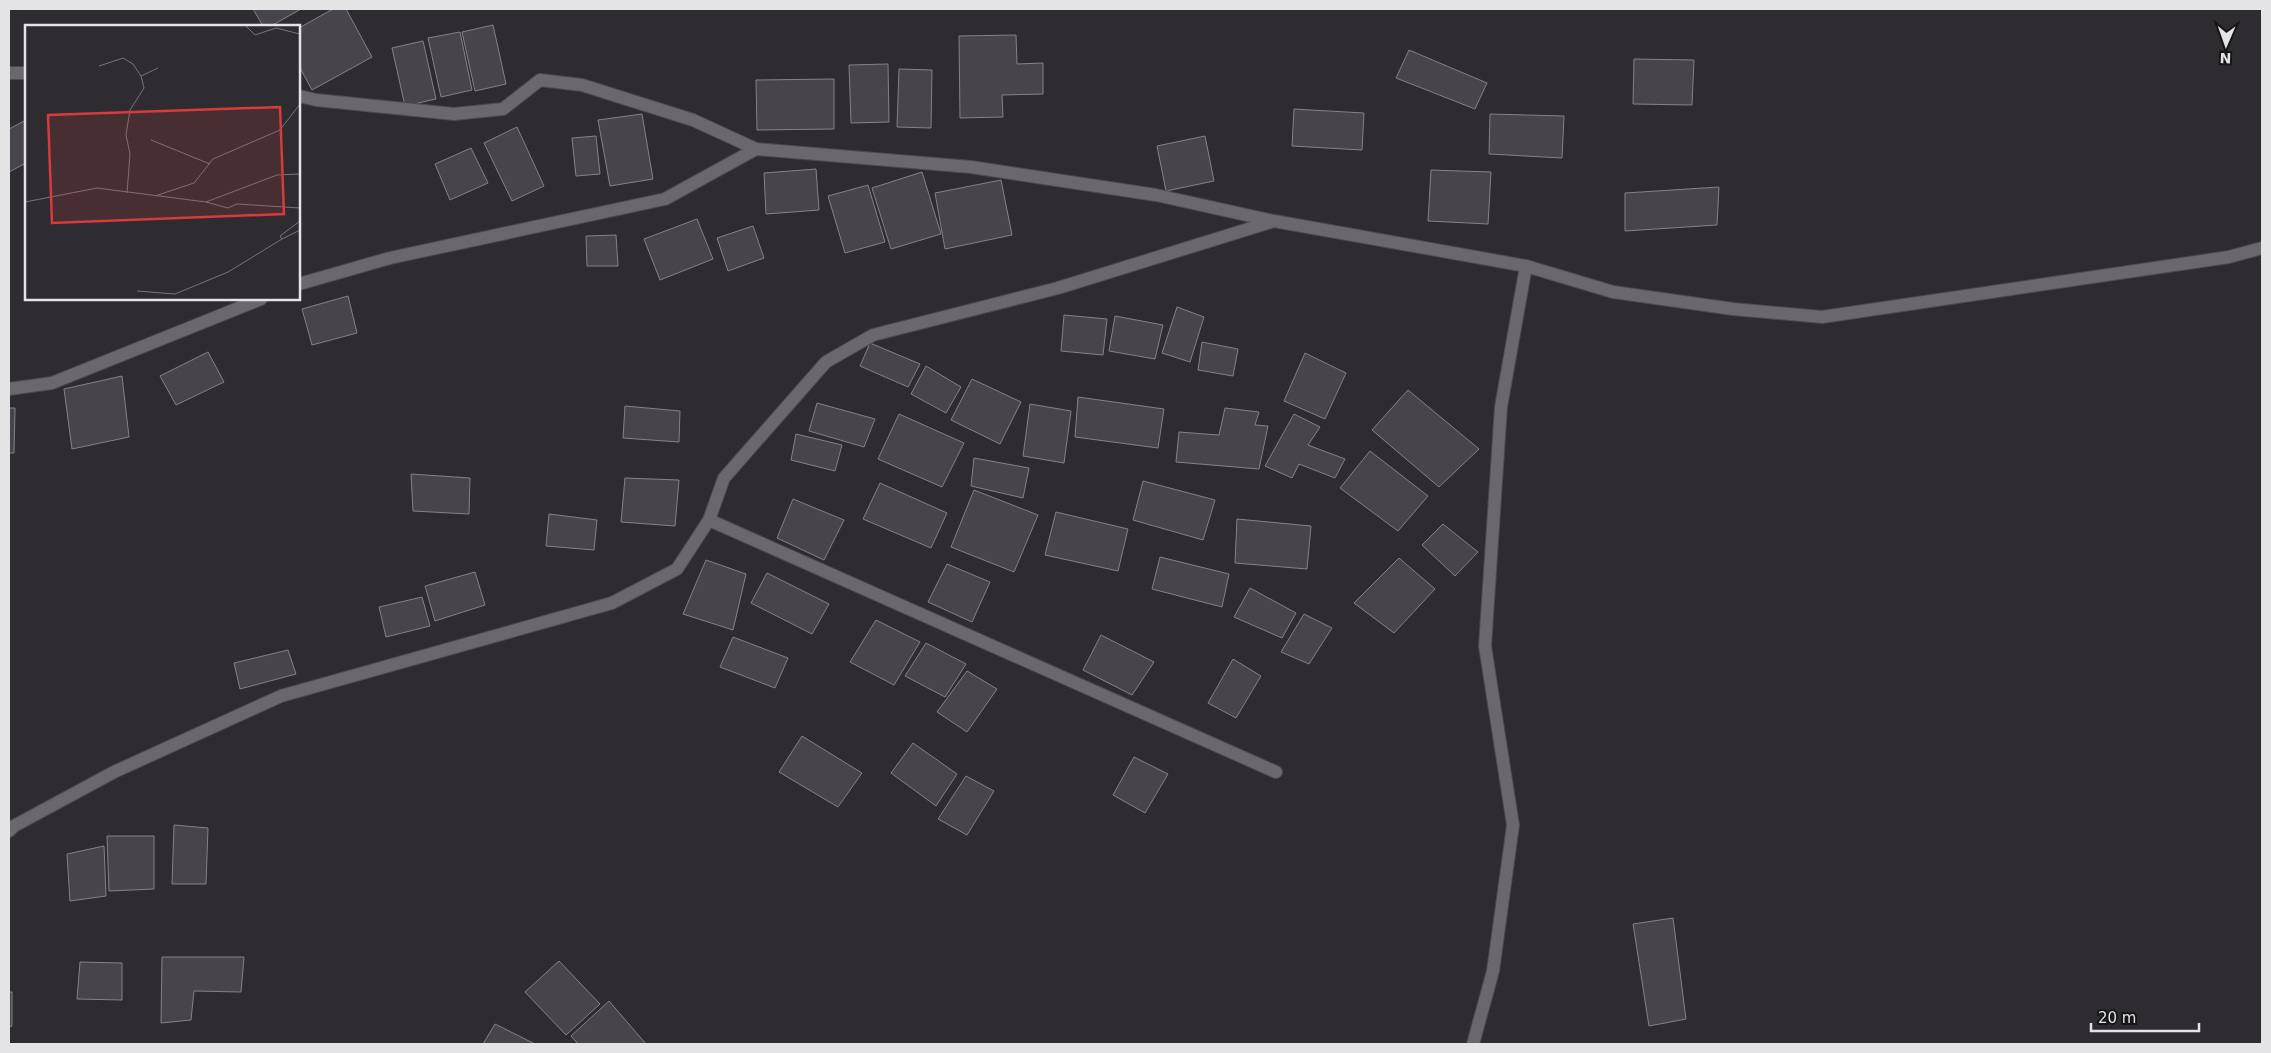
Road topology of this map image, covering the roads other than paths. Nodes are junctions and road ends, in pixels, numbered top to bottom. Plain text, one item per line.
1 (25, 73) edge
2 (9, 74) edge
3 (300, 96) edge
4 (756, 149) junction
5 (1274, 221) junction
6 (2262, 248) edge
7 (1526, 266) junction
8 (300, 284) edge
9 (259, 300) edge
10 (9, 389) edge
11 (709, 520) junction
12 (1276, 772) dead end
13 (9, 831) edge
14 (1472, 1044) edge

1 - 2 street
3 - 4 street
4 - 5 street
4 - 8 street
5 - 7 street
5 - 11 street
6 - 7 street
7 - 14 street
9 - 10 street
11 - 12 street
11 - 13 street

